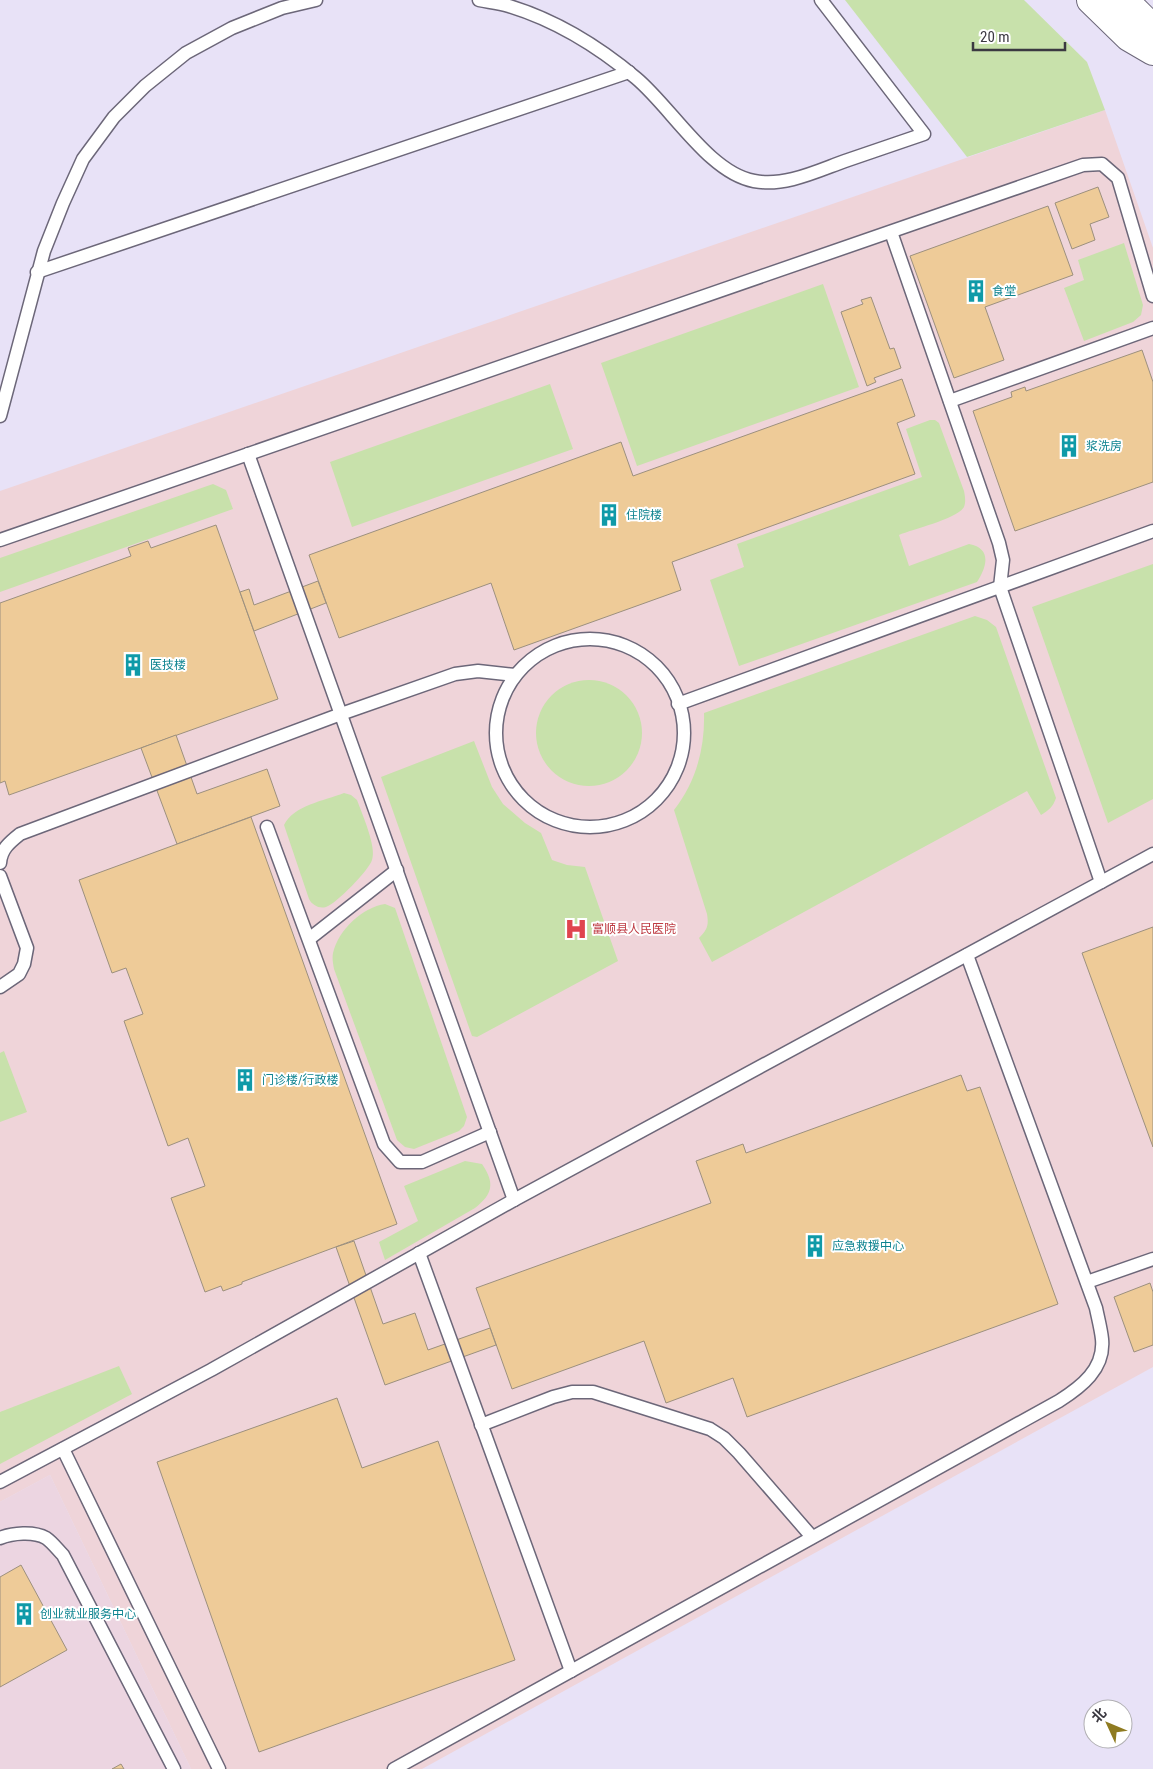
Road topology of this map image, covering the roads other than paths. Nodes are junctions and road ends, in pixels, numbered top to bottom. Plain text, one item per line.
1 (316, 0) edge
2 (479, 0) edge
3 (821, 0) edge
4 (1090, 0) edge
5 (1124, 0) edge
6 (1153, 45) edge
7 (1153, 51) edge
8 (629, 72) junction
9 (891, 232) junction
10 (38, 272) junction
11 (1153, 296) edge
12 (1153, 328) edge
13 (950, 401) junction
14 (0, 416) edge
15 (248, 454) junction
16 (1153, 531) edge
17 (0, 540) edge
18 (1000, 587) junction
19 (515, 676) junction
20 (678, 704) junction
21 (341, 714) junction
22 (267, 827) dead end
23 (1153, 854) edge
24 (0, 863) edge
25 (396, 870) junction
26 (0, 876) edge
27 (1102, 882) junction
28 (308, 939) junction
29 (967, 955) junction
30 (0, 987) edge
31 (490, 1132) junction
32 (514, 1200) junction
33 (419, 1253) junction
34 (1153, 1258) edge
35 (1087, 1282) junction
36 (481, 1425) junction
37 (63, 1449) junction
38 (0, 1482) edge
39 (812, 1537) junction
40 (0, 1538) edge
41 (571, 1671) junction
42 (174, 1769) edge
43 (219, 1769) edge
44 (394, 1769) edge

1 - 10 lane
2 - 8 lane
3 - 8 lane
4 - 7 main road
5 - 6 main road
8 - 10 lane
9 - 11 lane
9 - 13 lane
9 - 15 lane
10 - 14 lane
12 - 13 lane
13 - 18 lane
15 - 17 lane
15 - 21 lane
16 - 18 lane
18 - 20 lane
18 - 27 lane
19 - 20 lane
19 - 20 lane
19 - 21 lane
21 - 24 lane
21 - 25 lane
22 - 28 lane
23 - 27 lane
25 - 28 lane
25 - 31 lane
26 - 30 lane
27 - 29 lane
28 - 31 lane
29 - 32 lane
29 - 35 lane
31 - 32 lane
32 - 33 lane
33 - 36 lane
33 - 37 lane
34 - 35 lane
35 - 39 lane
36 - 39 lane
36 - 41 lane
37 - 38 lane
37 - 43 lane
39 - 41 lane
40 - 42 lane
41 - 44 lane

